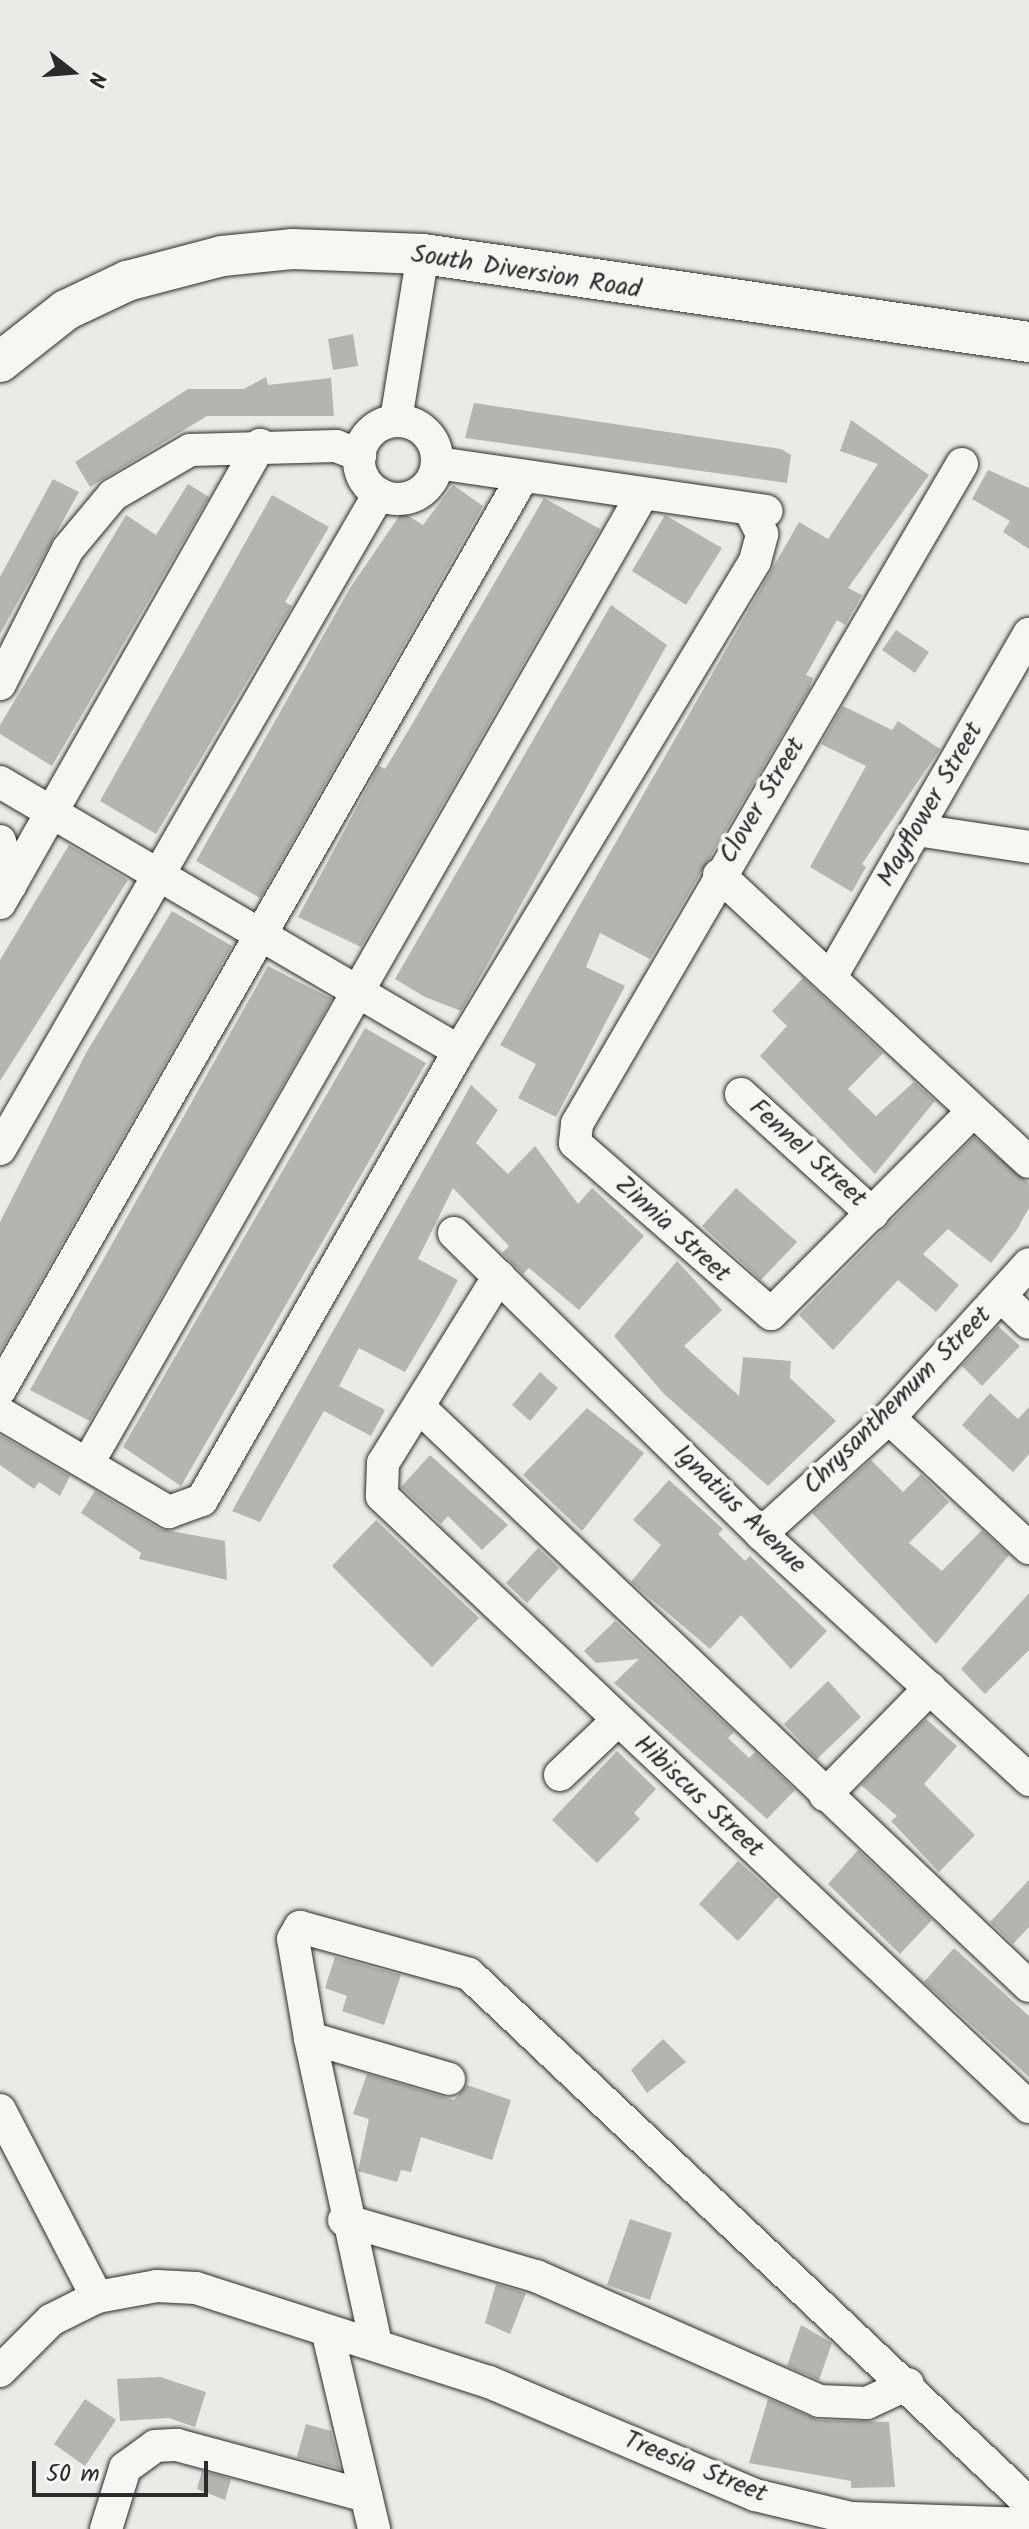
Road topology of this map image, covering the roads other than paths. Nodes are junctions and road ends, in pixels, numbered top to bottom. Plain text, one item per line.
1 (423, 254) junction
2 (1029, 342) edge
3 (0, 362) edge
4 (396, 420) junction
5 (260, 445) junction
6 (360, 455) junction
7 (437, 463) junction
8 (962, 464) dead end
9 (522, 478) junction
10 (379, 494) junction
11 (642, 495) junction
12 (1029, 634) edge
13 (0, 684) edge
14 (0, 782) edge
15 (55, 814) junction
16 (917, 830) junction
17 (0, 841) edge
18 (1029, 847) edge
19 (719, 875) junction
20 (156, 877) junction
21 (5, 894) edge
22 (258, 939) junction
23 (832, 975) junction
24 (356, 994) junction
25 (459, 1051) junction
26 (741, 1094) dead end
27 (973, 1111) junction
28 (575, 1143) joint
29 (0, 1149) edge
30 (1029, 1162) edge
31 (873, 1214) junction
32 (454, 1233) dead end
33 (1029, 1264) edge
34 (499, 1276) junction
35 (1002, 1297) junction
36 (1029, 1323) edge
37 (0, 1390) edge
38 (419, 1407) junction
39 (0, 1413) edge
40 (889, 1418) junction
41 (88, 1463) junction
42 (761, 1534) junction
43 (1029, 1548) edge
44 (930, 1688) junction
45 (617, 1721) junction
46 (560, 1775) dead end
47 (1029, 1780) edge
48 (825, 1795) junction
49 (1029, 1986) edge
50 (310, 2038) junction
51 (449, 2079) dead end
52 (1029, 2107) edge
53 (0, 2110) edge
54 (344, 2220) junction
55 (97, 2297) junction
56 (328, 2334) junction
57 (376, 2344) junction
58 (0, 2371) edge
59 (908, 2384) junction
60 (366, 2496) junction
61 (1029, 2503) edge
62 (1029, 2524) edge
63 (108, 2528) edge
64 (374, 2529) edge

1 - 2 main road, South Diversion Road
1 - 3 main road, South Diversion Road
1 - 4 street
4 - 6 street
4 - 7 street
5 - 6 street
5 - 13 street
5 - 15 street
6 - 10 street
7 - 9 street
7 - 10 street
8 - 19 street, Clover Street
9 - 11 street
9 - 22 street
10 - 20 street
11 - 24 street
11 - 25 street
12 - 16 street, Mayflower Street
14 - 15 street
15 - 20 street
15 - 21 street
16 - 18 street
16 - 23 street, Mayflower Street
17 - 21 street
19 - 23 street
19 - 28 street, Clover Street
20 - 22 street
20 - 29 street
22 - 24 street
22 - 37 street
23 - 27 street
24 - 25 street
24 - 41 street
25 - 41 street
26 - 31 street, Fennel Street
27 - 30 street
27 - 31 street
28 - 31 street, Zinnia Street
32 - 34 street, Ignatius Avenue
33 - 35 street, Chrysanthemum Street
34 - 38 street
34 - 42 street, Ignatius Avenue
35 - 36 street
35 - 40 street, Chrysanthemum Street
38 - 45 street, Hibiscus Street
38 - 48 street
39 - 41 street
40 - 42 street, Chrysanthemum Street
40 - 43 street
42 - 44 street, Ignatius Avenue
44 - 47 street, Ignatius Avenue
44 - 48 street
45 - 46 street
45 - 52 street, Hibiscus Street
48 - 49 street
50 - 51 street
50 - 54 street
50 - 59 street
53 - 55 street
54 - 57 street
54 - 59 street
55 - 56 street, Treesia Street
55 - 58 street, Treesia Street
56 - 57 street, Treesia Street
56 - 60 street
57 - 62 street, Treesia Street
59 - 61 street
60 - 63 street
60 - 64 street

